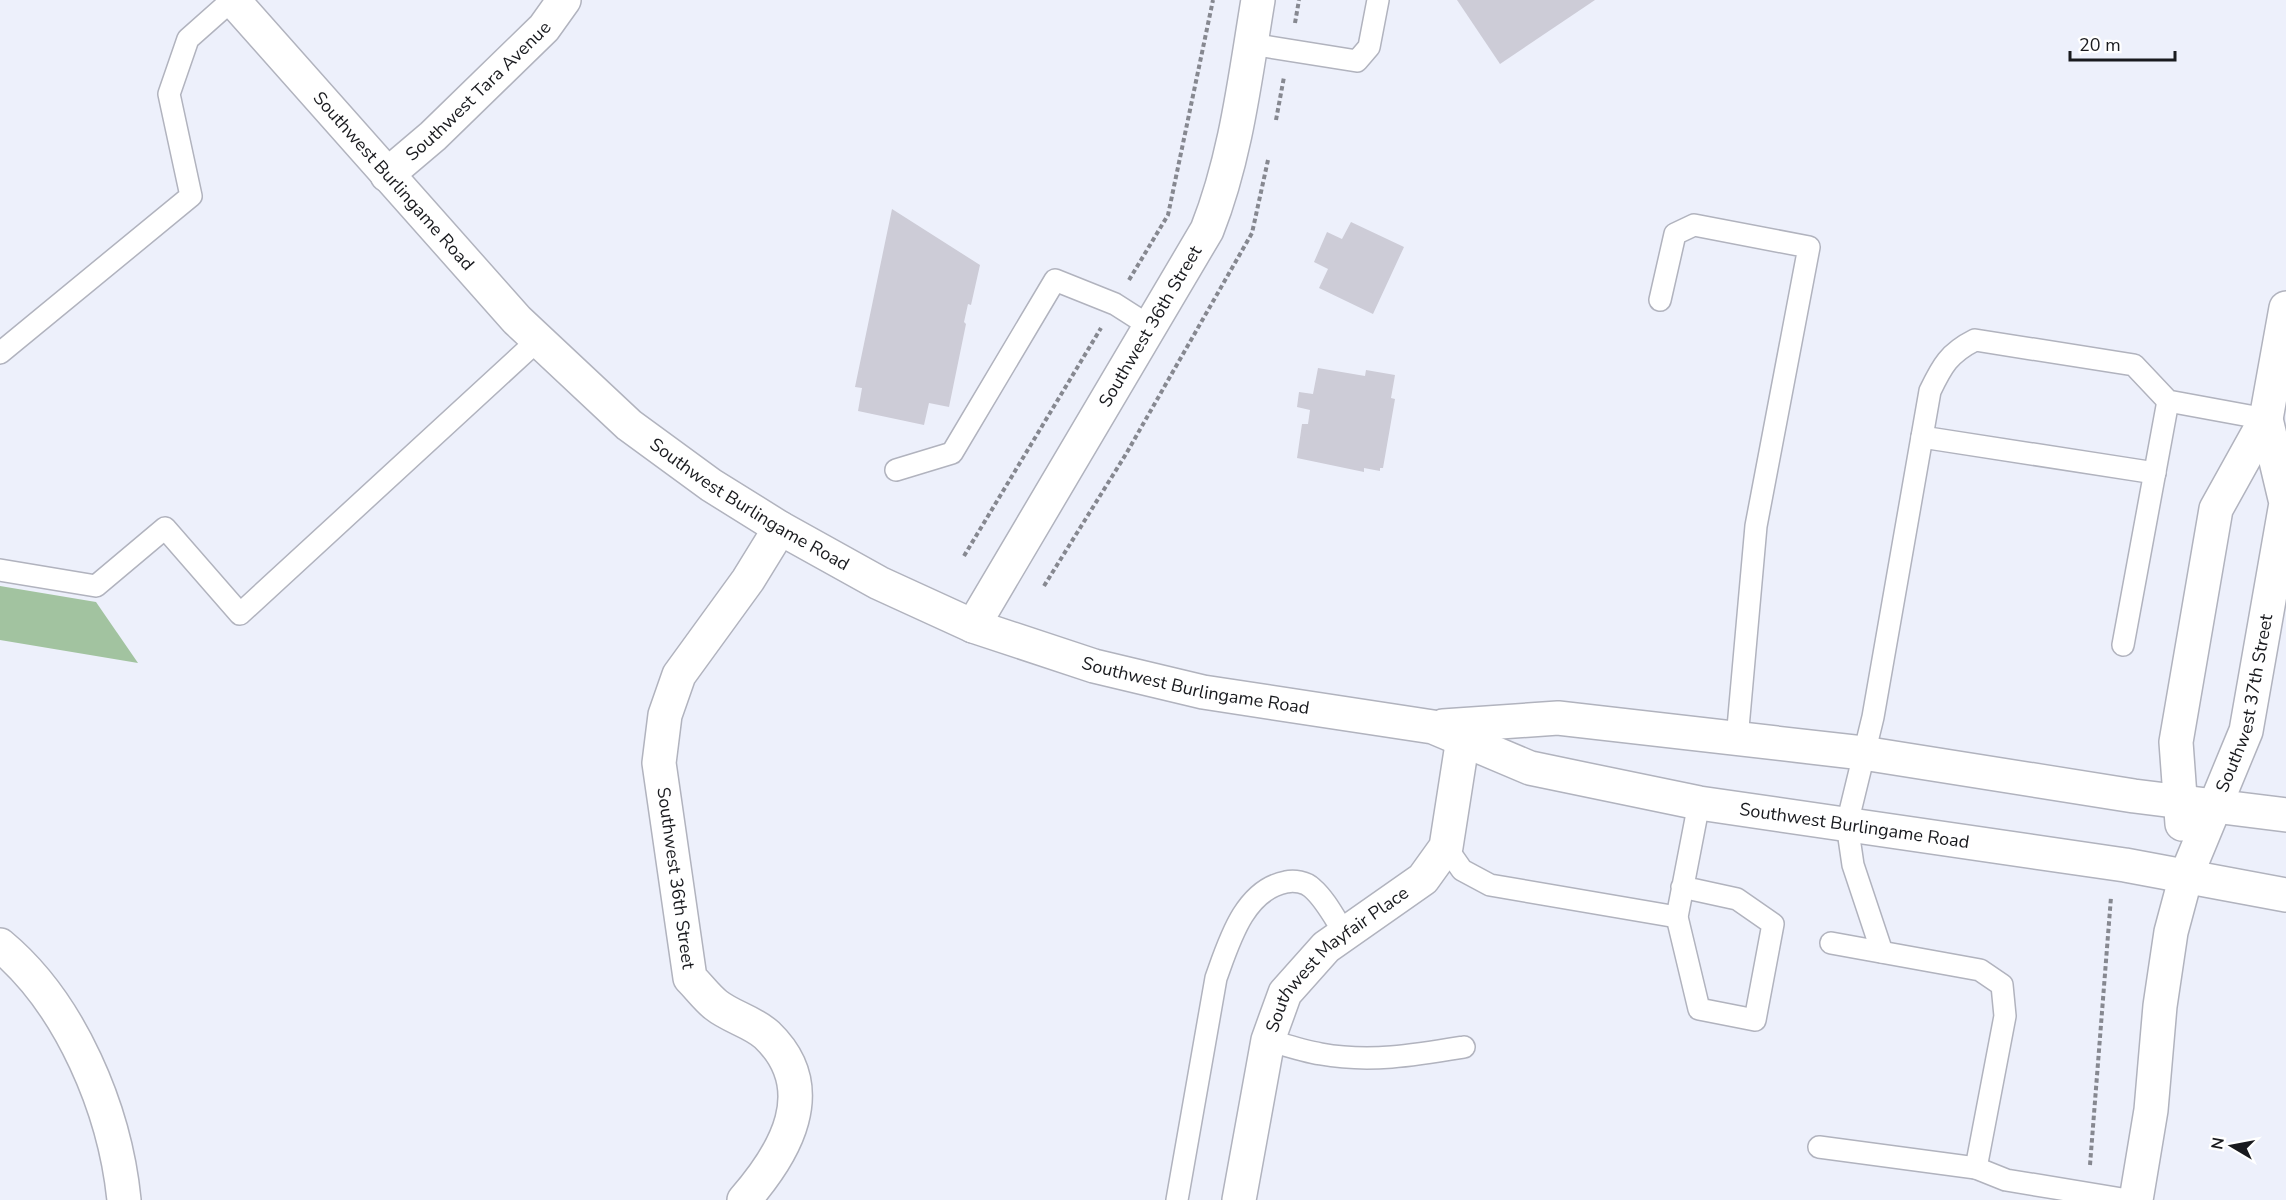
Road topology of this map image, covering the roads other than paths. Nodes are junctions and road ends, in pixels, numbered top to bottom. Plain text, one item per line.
1 (233, 0) edge
2 (564, 0) edge
3 (1258, 0) edge
4 (1378, 0) edge
5 (1251, 44) junction
6 (387, 175) junction
7 (1660, 300) dead end
8 (2286, 308) edge
9 (1151, 327) junction
10 (538, 340) junction
11 (0, 352) edge
12 (2168, 401) junction
13 (2266, 419) junction
14 (1922, 437) junction
15 (896, 470) dead end
16 (2155, 473) junction
17 (780, 528) junction
18 (0, 570) edge
19 (973, 626) junction
20 (2123, 645) dead end
21 (1433, 727) junction
22 (1463, 738) junction
23 (1737, 738) junction
24 (1863, 753) junction
25 (2181, 802) junction
26 (1699, 803) junction
27 (2215, 806) junction
28 (2286, 815) edge
29 (1847, 824) junction
30 (1446, 847) junction
31 (2186, 876) junction
32 (1682, 887) junction
33 (2286, 895) edge
34 (1677, 917) junction
35 (1345, 934) junction
36 (1831, 943) dead end
37 (0, 945) edge
38 (1882, 952) junction
39 (1268, 1040) junction
40 (1464, 1047) dead end
41 (1820, 1148) dead end
42 (1976, 1168) junction
43 (124, 1200) edge
44 (744, 1200) edge
45 (1177, 1200) edge
46 (1239, 1200) edge
47 (2128, 1200) edge
48 (2136, 1200) edge

1 - 6 main road, Southwest Burlingame Road
1 - 11 lane
2 - 6 main road, Southwest Tara Avenue
3 - 5 main road, Southwest 36th Street
4 - 5 lane
5 - 9 main road, Southwest 36th Street
6 - 10 main road, Southwest Burlingame Road
7 - 23 lane
8 - 13 main road, Southwest 37th Street
9 - 15 lane
9 - 19 main road, Southwest 36th Street
10 - 17 main road, Southwest Burlingame Road
10 - 18 lane
12 - 13 lane
12 - 14 lane
12 - 16 lane
13 - 25 main road, Southwest 37th Street
13 - 27 main road, Southwest 37th Street
14 - 16 lane
14 - 24 lane
16 - 20 lane
17 - 19 main road, Southwest Burlingame Road
17 - 44 main road, Southwest 36th Street
19 - 21 main road, Southwest Burlingame Road
21 - 22 main road, Southwest Burlingame Road
21 - 23 main road, Southwest Burlingame Road
22 - 26 main road, Southwest Burlingame Road
22 - 30 main road, Southwest Mayfair Place
23 - 24 main road, Southwest Burlingame Road
24 - 25 main road, Southwest Burlingame Road
24 - 29 lane
25 - 27 main road, Southwest Burlingame Road
25 - 31 main road, Southwest 37th Street
26 - 29 main road, Southwest Burlingame Road
26 - 32 lane
27 - 28 main road, Southwest Burlingame Road
27 - 31 main road, Southwest 37th Street
29 - 31 main road, Southwest Burlingame Road
29 - 38 lane
30 - 34 lane
30 - 35 main road, Southwest Mayfair Place
31 - 33 main road, Southwest Burlingame Road
31 - 48 main road, Southwest 37th Street
32 - 34 lane
32 - 34 lane
35 - 39 main road, Southwest Mayfair Place
35 - 45 lane
36 - 38 lane
37 - 43 main road
38 - 42 lane
39 - 40 lane
39 - 46 main road, Southwest Mayfair Place
41 - 42 lane
42 - 47 lane

